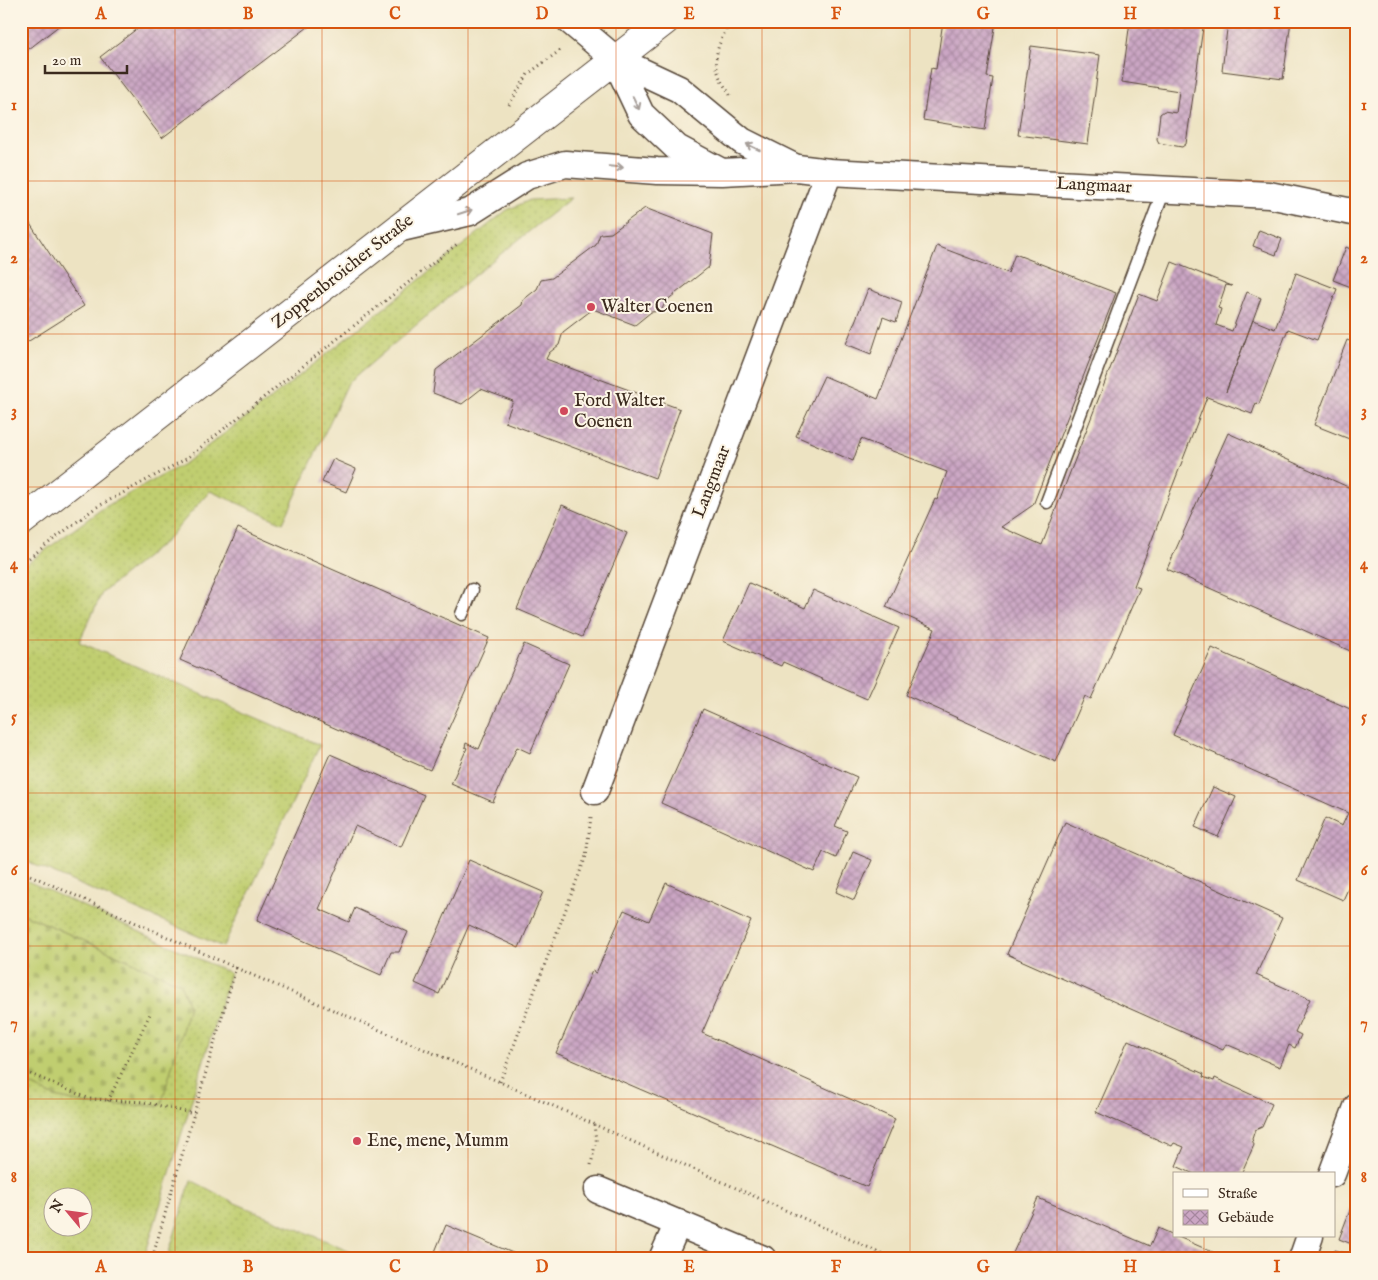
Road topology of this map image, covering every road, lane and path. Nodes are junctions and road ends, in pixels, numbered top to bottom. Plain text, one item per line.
1 (570, 21) edge
2 (665, 21) edge
3 (732, 21) edge
4 (615, 59) junction
5 (710, 113) junction
6 (797, 168) junction
7 (722, 172) junction
8 (829, 172) junction
9 (1164, 190) junction
10 (1357, 213) edge
11 (401, 228) junction
12 (461, 241) dead end
13 (1047, 502) dead end
14 (21, 522) edge
15 (21, 564) edge
16 (472, 590) dead end
17 (462, 614) dead end
18 (594, 791) joint
19 (21, 871) edge
20 (236, 968) junction
21 (150, 1014) dead end
22 (21, 1070) edge
23 (500, 1082) junction
24 (108, 1101) junction
25 (1357, 1107) edge
26 (194, 1114) junction
27 (594, 1124) junction
28 (1333, 1172) edge
29 (598, 1190) joint
30 (678, 1223) junction
31 (1309, 1238) edge
32 (152, 1259) edge
33 (662, 1259) edge
34 (763, 1259) edge
35 (894, 1259) edge
36 (1302, 1259) edge

1 - 4 street
2 - 4 main road, Zoppenbroicher Straße
3 - 5 path
4 - 5 street, Langmaar
4 -> 7 street
4 - 11 main road, Zoppenbroicher Straße
6 -> 5 street, Langmaar
6 - 7 street, Langmaar
6 - 8 street, Langmaar
11 -> 7 street, Langmaar
8 - 9 street, Langmaar
8 - 18 street, Langmaar
9 - 10 street, Langmaar
9 - 13 lane
11 - 14 main road, Zoppenbroicher Straße
12 - 15 path
16 - 17 lane
18 - 23 path
19 - 20 path
20 - 23 path
20 - 26 path
21 - 24 path
22 - 24 path
23 - 27 path
24 - 26 path
25 - 28 street
26 - 32 path
27 - 29 path
27 - 35 path
29 - 30 street
30 - 33 street
30 - 34 street
31 - 36 street

